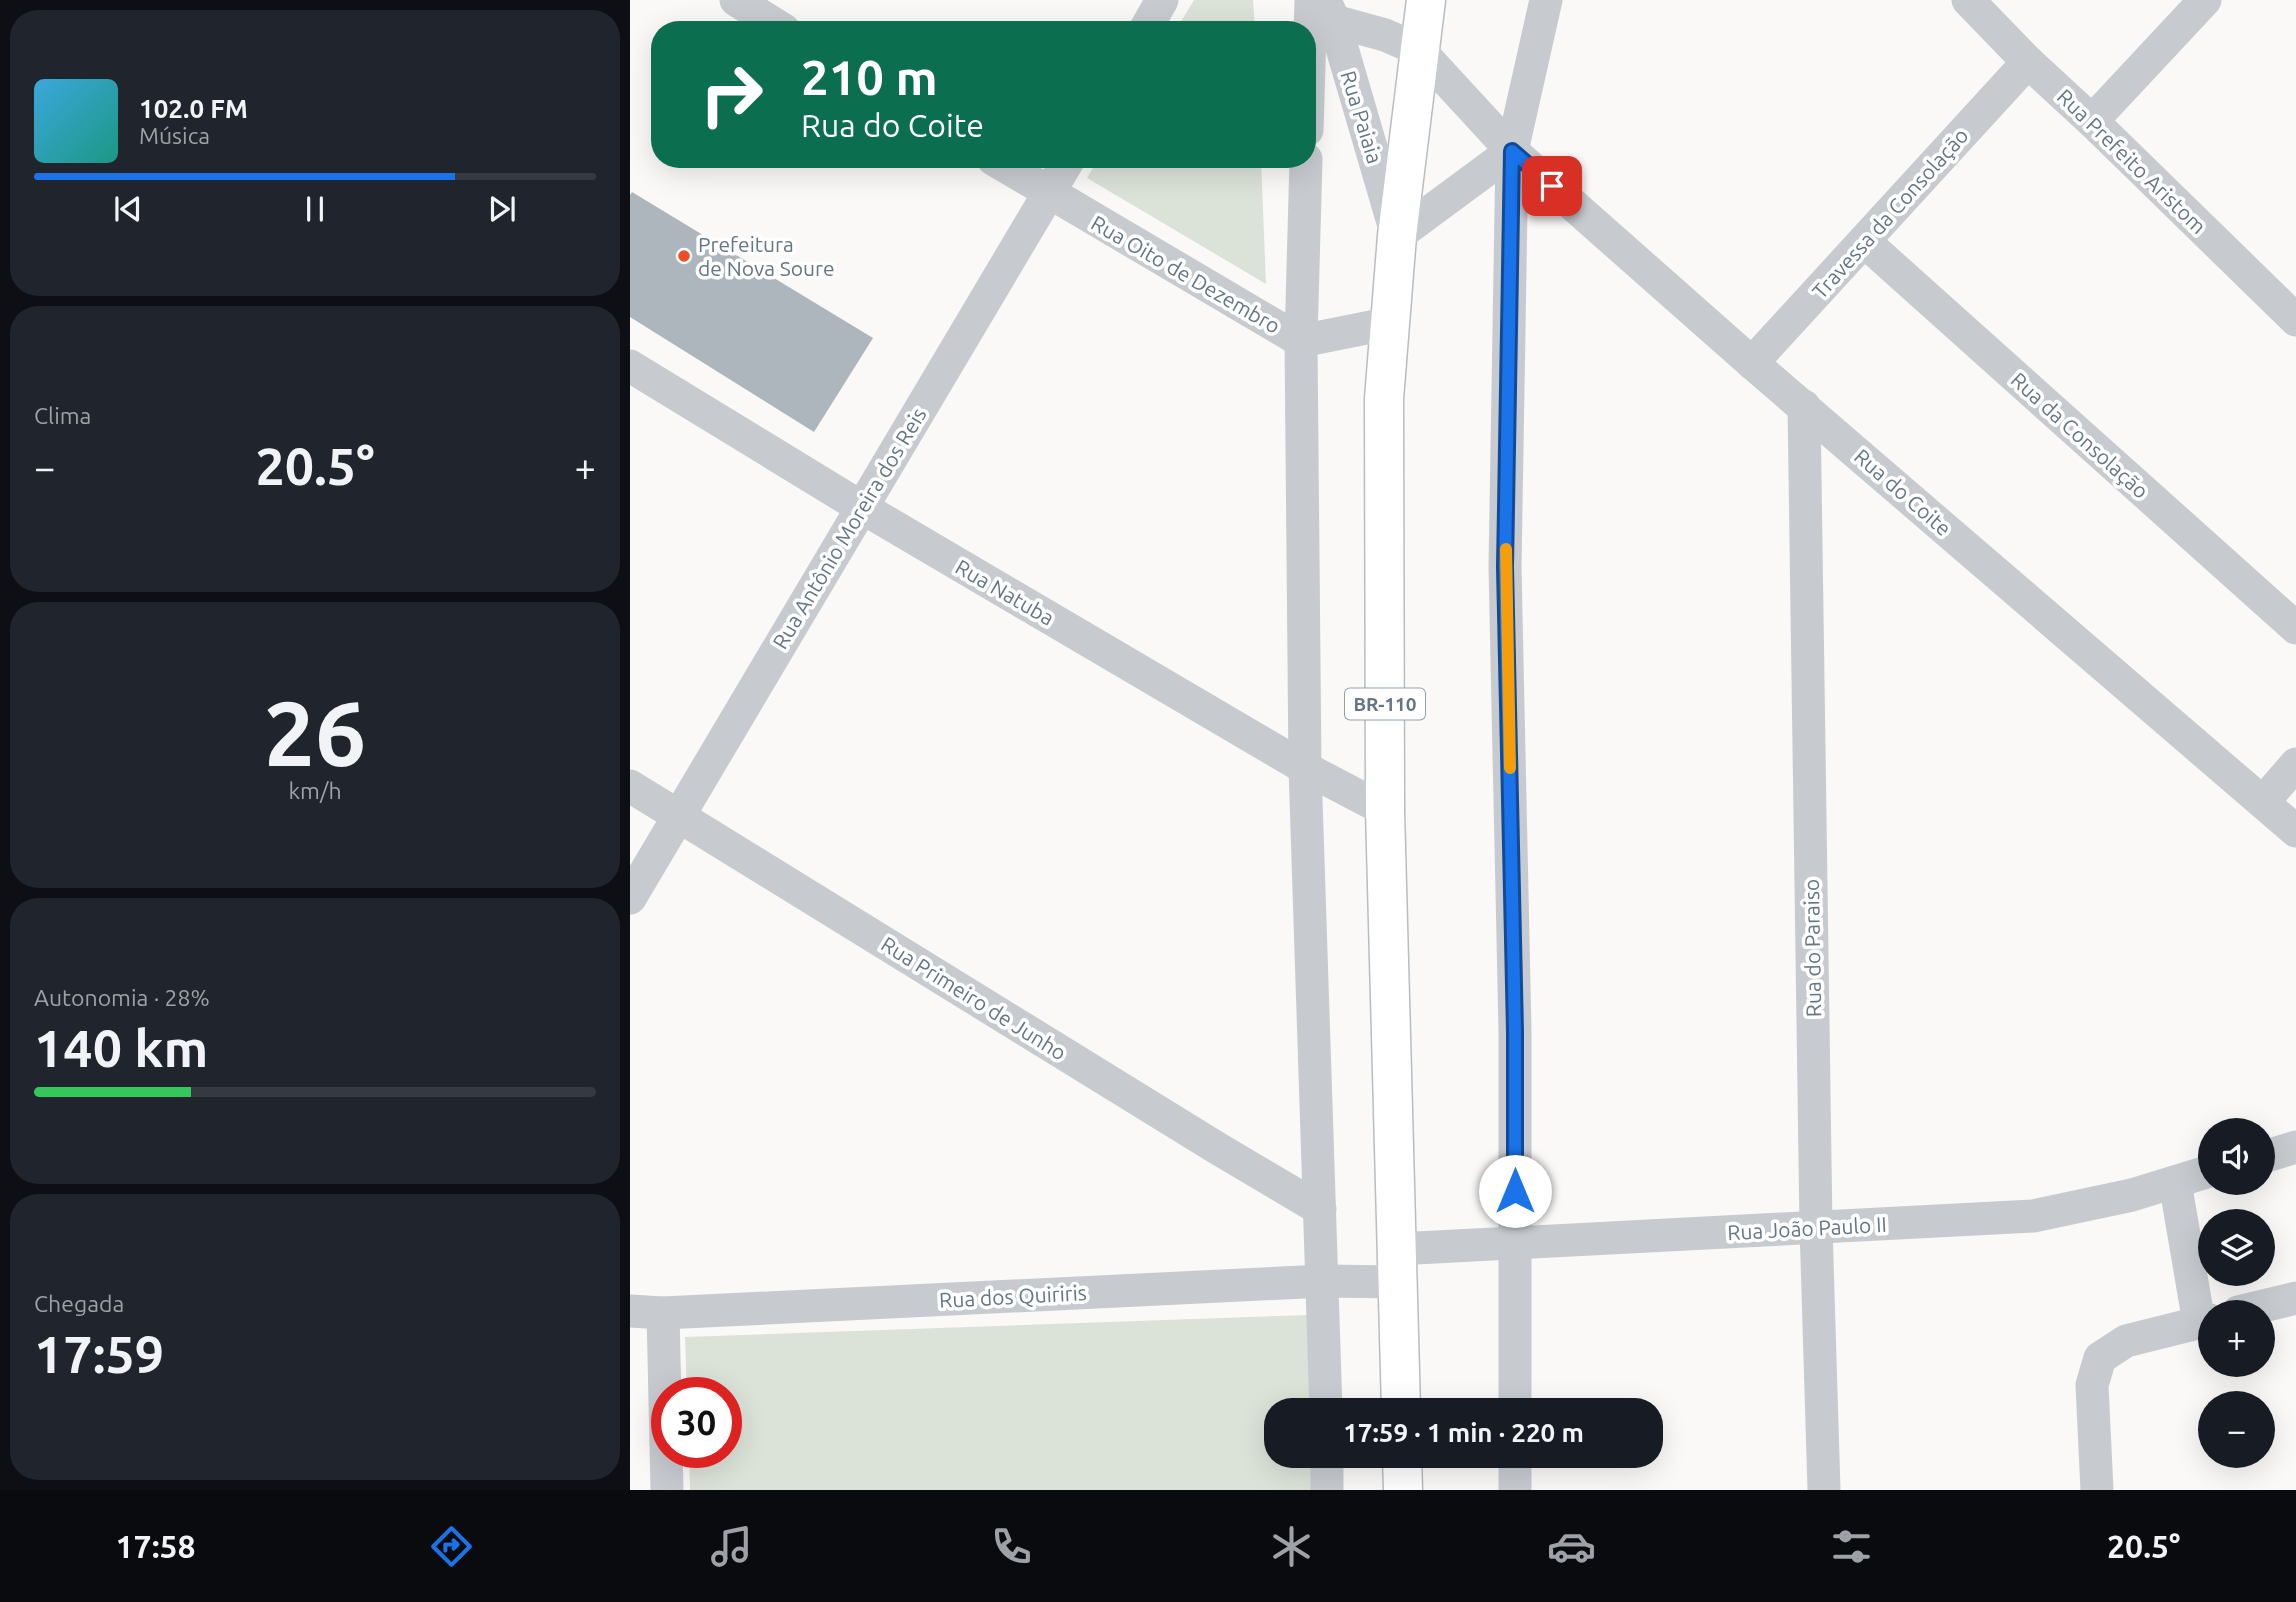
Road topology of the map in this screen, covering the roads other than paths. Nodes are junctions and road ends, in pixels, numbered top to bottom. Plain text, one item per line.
1 (736, 0) edge
2 (1162, 0) edge
3 (1426, 0) edge
4 (1546, 0) edge
5 (1968, 0) edge
6 (2204, 0) edge
7 (1323, 7) edge
8 (770, 21) edge
9 (1150, 21) edge
10 (1419, 50) junction
11 (1316, 61) edge
12 (2028, 62) junction
13 (2092, 121) junction
14 (1512, 151) junction
15 (1007, 168) edge
16 (1064, 168) edge
17 (1306, 168) edge
18 (1049, 194) junction
19 (1397, 236) junction
20 (1865, 242) junction
21 (2296, 320) edge
22 (1391, 323) junction
23 (1301, 341) junction
24 (1752, 363) junction
25 (630, 366) edge
26 (1804, 406) junction
27 (860, 508) junction
28 (2296, 628) edge
29 (2296, 764) edge
30 (1305, 768) junction
31 (630, 786) edge
32 (2263, 802) junction
33 (1385, 810) junction
34 (678, 815) junction
35 (2296, 831) edge
36 (630, 898) edge
37 (2296, 1147) edge
38 (2275, 1153) edge
39 (2198, 1175) edge
40 (2175, 1182) junction
41 (1320, 1209) junction
42 (1816, 1227) junction
43 (1514, 1245) junction
44 (1397, 1266) junction
45 (1324, 1281) junction
46 (2296, 1298) edge
47 (2200, 1300) edge
48 (2275, 1303) edge
49 (630, 1311) edge
50 (663, 1313) junction
51 (2198, 1323) edge
52 (1326, 1398) edge
53 (1401, 1398) edge
54 (1515, 1398) edge
55 (1327, 1468) edge
56 (1402, 1468) edge
57 (1515, 1468) edge
58 (667, 1490) edge
59 (1327, 1490) edge
60 (1403, 1490) edge
61 (1515, 1490) edge
62 (1824, 1490) edge
63 (2097, 1490) edge

1 - 8 street
2 - 9 street
3 - 10 main road, BR-110
4 - 14 street
5 - 12 street, Rua Prefeito Aristom
6 - 13 street
7 - 10 street
7 - 11 street
7 - 19 street, Rua Paiaia
10 - 14 street, Rua do Coite
10 - 19 main road, BR-110
12 - 13 street, Rua Prefeito Aristom
12 - 20 street, Travessa da Consolação
13 - 21 street, Rua Prefeito Aristom
14 - 19 street
14 - 24 street, Rua do Coite
14 - 43 street
15 - 18 street, Rua Oito de Dezembro
16 - 18 street, Rua Antônio Moreira dos Reis
17 - 23 street
18 - 23 street, Rua Oito de Dezembro
18 - 27 street, Rua Antônio Moreira dos Reis
19 - 22 main road, BR-110
20 - 24 street, Travessa da Consolação
20 - 28 street, Rua da Consolação
22 - 23 street, Rua Oito de Dezembro
22 - 33 main road, BR-110
23 - 30 street
24 - 26 street, Rua do Coite
25 - 27 street, Rua Natuba
26 - 32 street, Rua do Coite
26 - 42 street, Rua do Paraiso
27 - 30 street, Rua Natuba
27 - 34 street, Rua Antônio Moreira dos Reis
29 - 32 street
30 - 33 street, Rua Natuba
30 - 41 street
31 - 34 street, Rua Primeiro de Junho
32 - 35 street, Rua do Coite
33 - 44 main road, BR-110
34 - 36 street, Rua Antônio Moreira dos Reis
34 - 41 street, Rua Primeiro de Junho
37 - 38 street
39 - 40 street, Rua João Paulo II
40 - 42 street, Rua João Paulo II
40 - 47 street
41 - 45 street
42 - 43 street, Rua João Paulo II
42 - 62 street, Rua do Paraiso
43 - 44 street, Rua João Paulo II
43 - 54 street
44 - 45 street, Rua dos Quiriris
44 - 53 main road, BR-110
45 - 50 street, Rua dos Quiriris
45 - 52 street
46 - 48 street
49 - 50 street, Rua dos Quiriris
50 - 58 street
51 - 63 street
55 - 59 street
56 - 60 main road
57 - 61 street

